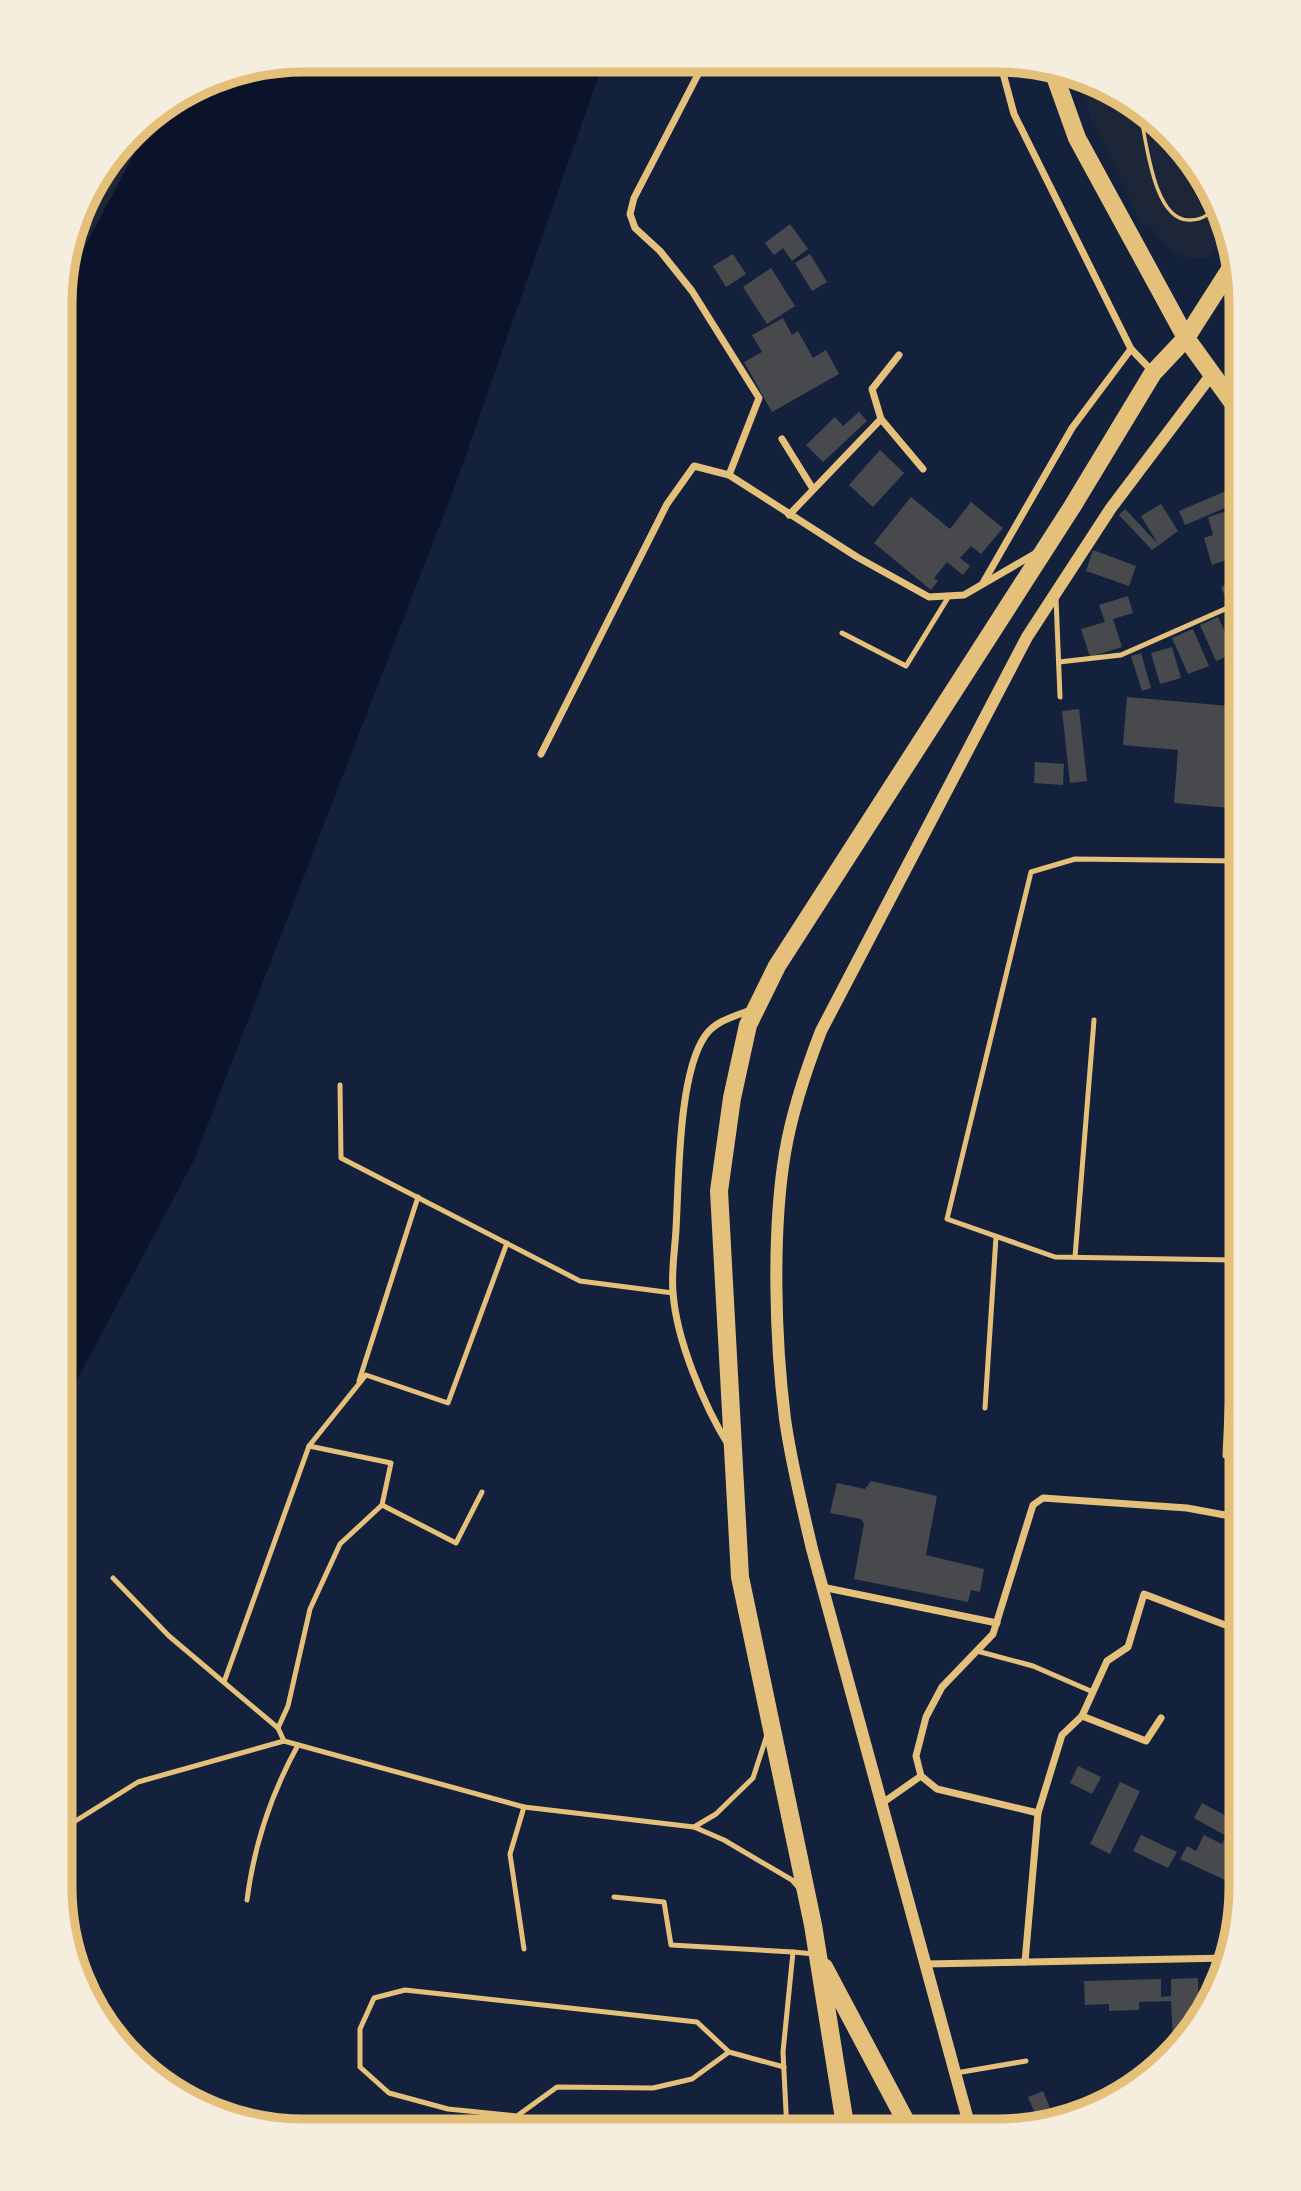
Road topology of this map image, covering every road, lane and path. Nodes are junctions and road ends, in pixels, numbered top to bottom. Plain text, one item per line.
1 (699, 72) edge
2 (1001, 72) edge
3 (1056, 80) edge
4 (1142, 123) edge
5 (1210, 212) edge
6 (1227, 274) edge
7 (1186, 338) junction
8 (1131, 349) junction
9 (900, 355) dead end
10 (1153, 373) junction
11 (1212, 374) junction
12 (1229, 397) edge
13 (881, 419) junction
14 (782, 439) dead end
15 (923, 469) dead end
16 (729, 475) junction
17 (813, 489) junction
18 (789, 515) junction
19 (1044, 548) junction
20 (983, 584) junction
21 (1056, 590) junction
22 (949, 596) junction
23 (1229, 607) edge
24 (842, 633) dead end
25 (1059, 663) junction
26 (1060, 697) dead end
27 (541, 754) dead end
28 (1229, 861) edge
29 (755, 1009) junction
30 (1094, 1020) dead end
31 (340, 1086) dead end
32 (418, 1197) junction
33 (996, 1237) junction
34 (507, 1243) junction
35 (1075, 1257) junction
36 (1229, 1260) edge
37 (673, 1293) junction
38 (1229, 1369) edge
39 (357, 1386) junction
40 (985, 1408) dead end
41 (309, 1447) junction
42 (734, 1455) junction
43 (1225, 1456) dead end
44 (482, 1492) dead end
45 (382, 1505) junction
46 (1229, 1516) edge
47 (113, 1578) dead end
48 (822, 1587) junction
49 (997, 1623) junction
50 (1229, 1626) edge
51 (976, 1651) junction
52 (224, 1682) junction
53 (1093, 1692) junction
54 (1082, 1716) junction
55 (1161, 1718) dead end
56 (771, 1723) junction
57 (278, 1728) junction
58 (284, 1741) junction
59 (298, 1745) junction
60 (921, 1776) junction
61 (881, 1804) junction
62 (524, 1807) junction
63 (1038, 1813) junction
64 (72, 1823) edge
65 (694, 1827) junction
66 (807, 1896) junction
67 (614, 1897) dead end
68 (247, 1900) dead end
69 (524, 1949) dead end
70 (793, 1952) junction
71 (818, 1955) junction
72 (1218, 1958) edge
73 (1025, 1962) junction
74 (926, 1964) junction
75 (729, 2052) junction
76 (1026, 2061) dead end
77 (784, 2067) junction
78 (956, 2073) junction
79 (786, 2119) edge
80 (844, 2119) edge
81 (905, 2119) edge
82 (968, 2119) edge

1 - 16 street
2 - 8 street
3 - 7 main road
4 - 5 path
6 - 7 main road
7 - 10 main road
7 - 11 main road
8 - 10 street
8 - 20 street
9 - 13 street
10 - 19 main road
11 - 12 main road
11 - 21 street
13 - 15 street
13 - 17 street
14 - 17 street
16 - 18 street
16 - 27 street
17 - 18 street
18 - 22 street
19 - 20 street
19 - 29 main road
20 - 22 street
21 - 25 lane
21 - 48 street
22 - 24 lane
23 - 25 lane
25 - 26 lane
28 - 33 lane
29 - 37 street
29 - 42 main road
30 - 35 lane
31 - 32 lane
32 - 34 lane
32 - 39 lane
33 - 35 lane
33 - 40 lane
34 - 37 lane
34 - 39 lane
35 - 36 lane
37 - 42 street
38 - 43 lane
39 - 41 lane
41 - 45 lane
41 - 52 lane
42 - 56 main road
44 - 45 lane
45 - 57 lane
46 - 49 street
47 - 52 lane
48 - 49 street
48 - 61 street
49 - 51 street
50 - 53 street
51 - 53 lane
51 - 60 street
52 - 57 lane
53 - 54 street
54 - 55 street
54 - 63 street
56 - 65 lane
56 - 66 main road
57 - 58 lane
58 - 59 lane
58 - 64 lane
59 - 62 lane
59 - 68 lane
60 - 61 street
60 - 63 street
61 - 74 street
62 - 65 lane
62 - 69 lane
63 - 73 street
65 - 66 lane
66 - 71 main road
67 - 70 lane
70 - 71 lane
70 - 77 lane
71 - 80 main road
71 - 81 main road
72 - 73 street
73 - 74 street
74 - 78 street
75 - 75 lane
75 - 77 lane
76 - 78 lane
77 - 79 lane
78 - 82 street

